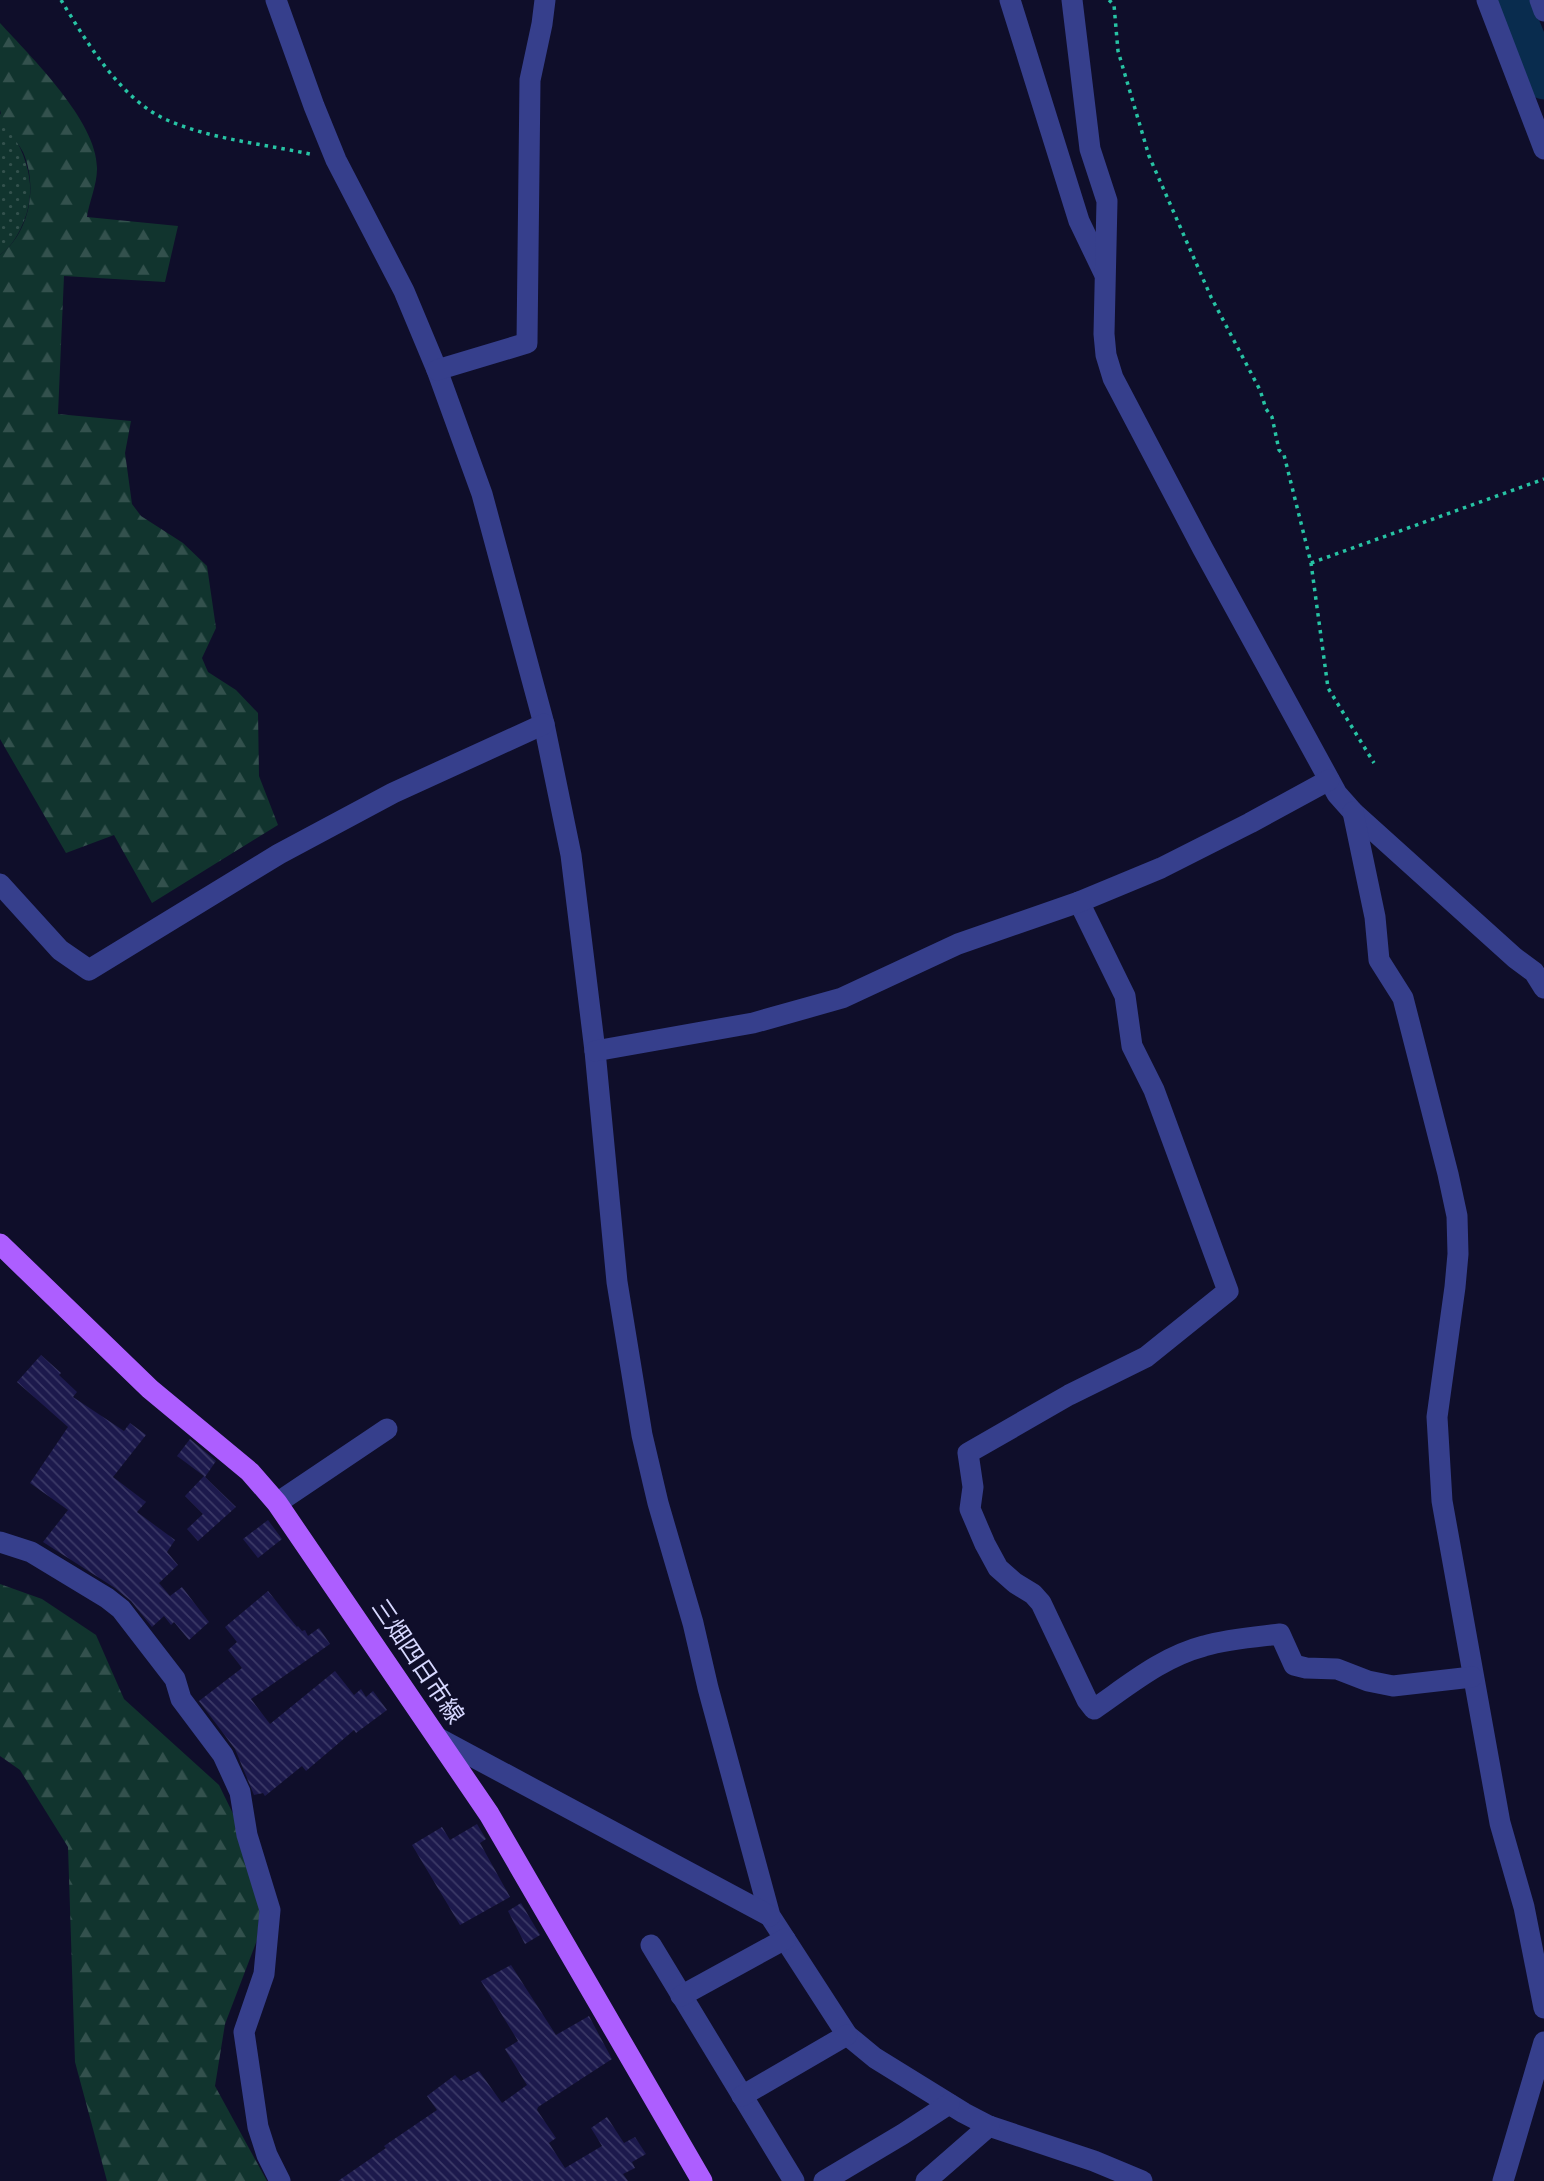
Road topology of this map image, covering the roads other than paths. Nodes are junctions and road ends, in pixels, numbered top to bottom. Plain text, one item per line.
1 (275, 0) edge
2 (545, 0) edge
3 (1010, 0) edge
4 (1072, 0) edge
5 (1487, 0) edge
6 (1540, 0) edge
7 (1544, 11) edge
8 (1544, 149) edge
9 (1104, 275) junction
10 (437, 370) junction
11 (544, 724) junction
12 (1329, 780) junction
13 (1353, 812) junction
14 (0, 884) edge
15 (1079, 902) junction
16 (1544, 988) edge
17 (595, 1051) junction
18 (0, 1244) edge
19 (387, 1429) dead end
20 (276, 1503) junction
21 (0, 1542) edge
22 (1472, 1676) junction
23 (438, 1738) junction
24 (771, 1916) junction
25 (785, 1939) junction
26 (651, 1945) dead end
27 (681, 1996) junction
28 (1544, 2008) edge
29 (847, 2035) junction
30 (1544, 2042) edge
31 (742, 2096) junction
32 (949, 2104) junction
33 (989, 2126) junction
34 (280, 2181) edge
35 (702, 2181) edge
36 (794, 2181) edge
37 (824, 2181) edge
38 (926, 2181) edge
39 (1143, 2181) edge
40 (1503, 2181) edge

1 - 10 street
2 - 10 street
3 - 9 street
4 - 9 street
5 - 8 street
6 - 7 street
9 - 12 street
10 - 11 street
11 - 14 street
11 - 17 street
12 - 13 street
12 - 15 street
13 - 16 street
13 - 22 street
15 - 17 street
15 - 22 street
17 - 24 street
18 - 20 main road, 三畑四日市線
19 - 20 street
20 - 23 main road, 三畑四日市線
21 - 34 street
22 - 28 street
23 - 24 street
23 - 35 main road, 三畑四日市線
24 - 25 street
25 - 27 street
25 - 29 street
26 - 27 street
27 - 31 street
29 - 31 street
29 - 32 street
30 - 40 street
31 - 36 street
32 - 33 street
32 - 37 street
33 - 38 street
33 - 39 street

